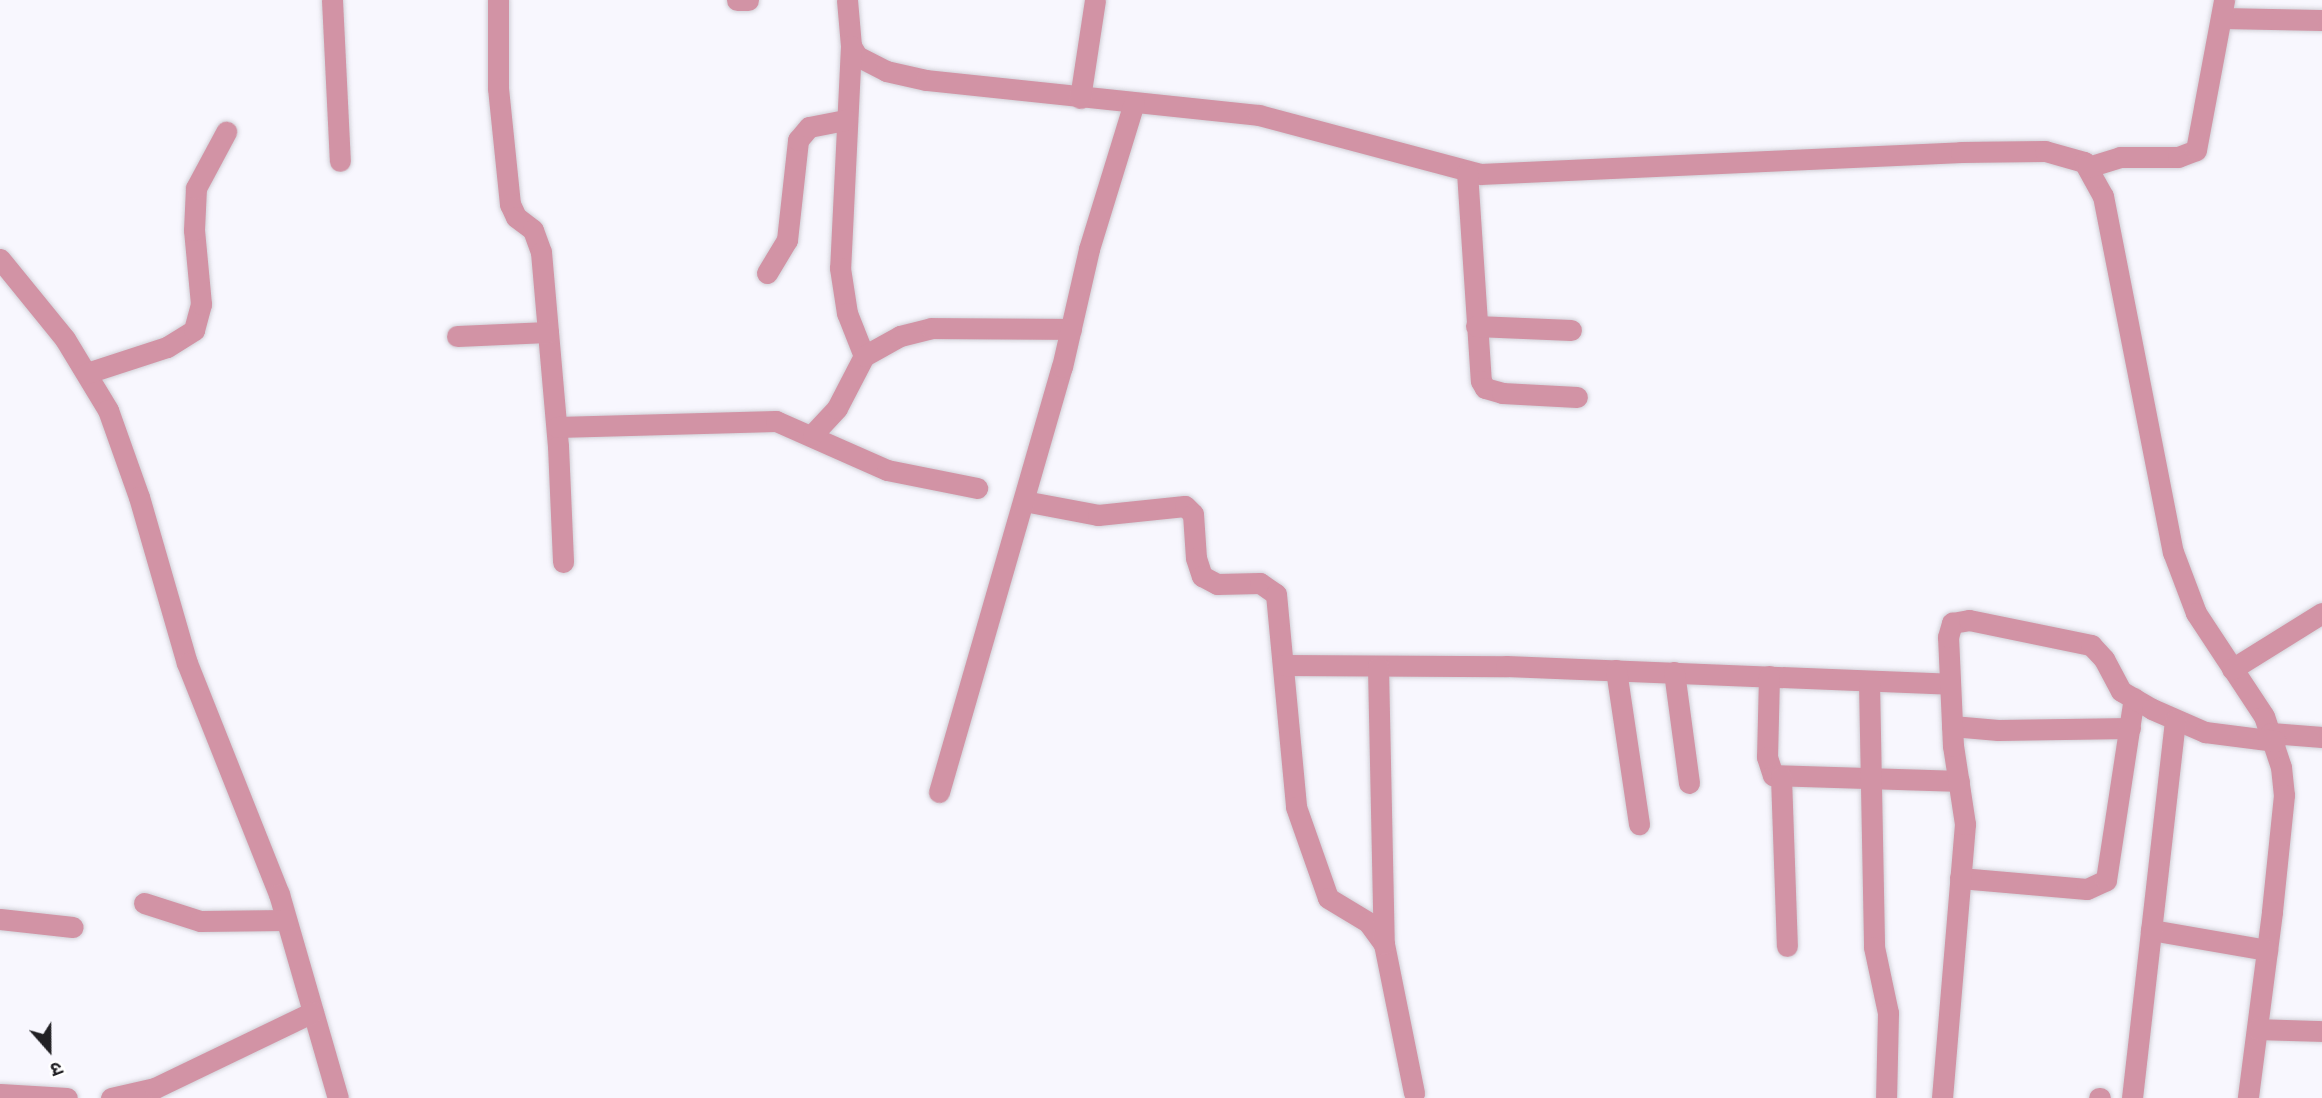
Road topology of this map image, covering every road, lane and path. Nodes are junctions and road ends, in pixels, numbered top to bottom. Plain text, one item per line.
1 (332, 0) edge
2 (498, 0) edge
3 (737, 0) edge
4 (748, 0) edge
5 (847, 0) edge
6 (1095, 0) edge
7 (2222, 9) edge
8 (2322, 20) edge
9 (851, 46) junction
10 (1080, 98) junction
11 (1134, 103) junction
12 (846, 120) junction
13 (226, 132) dead end
14 (340, 161) dead end
15 (2088, 167) junction
16 (1467, 172) junction
17 (0, 259) edge
18 (767, 273) dead end
19 (1476, 326) junction
20 (1071, 329) junction
21 (1572, 330) dead end
22 (548, 331) junction
23 (457, 336) dead end
24 (864, 356) junction
25 (87, 373) junction
26 (1577, 397) dead end
27 (556, 427) junction
28 (813, 434) junction
29 (977, 488) dead end
30 (1024, 501) junction
31 (562, 562) dead end
32 (2322, 614) edge
33 (1283, 665) junction
34 (1378, 667) junction
35 (2232, 669) junction
36 (1616, 670) junction
37 (1674, 672) junction
38 (1769, 676) junction
39 (1869, 682) junction
40 (1950, 684) junction
41 (2134, 698) junction
42 (2175, 720) junction
43 (1952, 726) junction
44 (2130, 728) junction
45 (2273, 737) junction
46 (2322, 737) edge
47 (1781, 777) junction
48 (1871, 781) junction
49 (1959, 781) junction
50 (1689, 783) dead end
51 (939, 792) dead end
52 (1639, 824) dead end
53 (1960, 878) junction
54 (144, 903) dead end
55 (0, 919) edge
56 (286, 920) junction
57 (73, 927) dead end
58 (2151, 930) junction
59 (1384, 944) junction
60 (1787, 946) dead end
61 (2267, 950) junction
62 (313, 1012) junction
63 (2257, 1029) junction
64 (2322, 1031) edge
65 (1414, 1093) dead end
66 (0, 1094) edge
67 (67, 1098) edge
68 (111, 1098) edge
69 (338, 1098) edge
70 (1886, 1098) edge
71 (1942, 1098) edge
72 (2132, 1098) edge
73 (2248, 1098) edge

1 - 14 street
2 - 22 street
3 - 4 street
5 - 9 street
6 - 10 street
7 - 8 street
7 - 15 street
9 - 10 street
9 - 12 street
10 - 11 street
11 - 16 street
11 - 20 street
12 - 18 street
12 - 24 street
13 - 25 street
15 - 16 street
15 - 35 street
16 - 19 street
17 - 25 street
19 - 21 street
19 - 26 street
20 - 24 street
20 - 30 street
22 - 23 street
22 - 27 street
24 - 28 street
25 - 56 street
27 - 28 street
27 - 31 street
28 - 29 street
30 - 33 street
30 - 51 street
32 - 35 street
33 - 34 street
33 - 59 street
34 - 36 street
34 - 59 street
35 - 45 street
36 - 37 street
36 - 52 street
37 - 38 street
37 - 50 street
38 - 39 street
38 - 47 street
39 - 40 street
39 - 48 street
40 - 41 street
40 - 43 street
41 - 42 street
41 - 44 street
42 - 45 street
42 - 58 street
43 - 44 street
43 - 49 street
44 - 53 street
45 - 46 street
45 - 61 street
47 - 48 street
47 - 60 street
48 - 49 street
48 - 70 street
49 - 53 street
53 - 71 street
54 - 56 street
55 - 57 street
56 - 62 street
58 - 61 street
58 - 72 street
59 - 65 street
61 - 63 street
62 - 68 street
62 - 69 street
63 - 64 street
63 - 73 street
66 - 67 street

